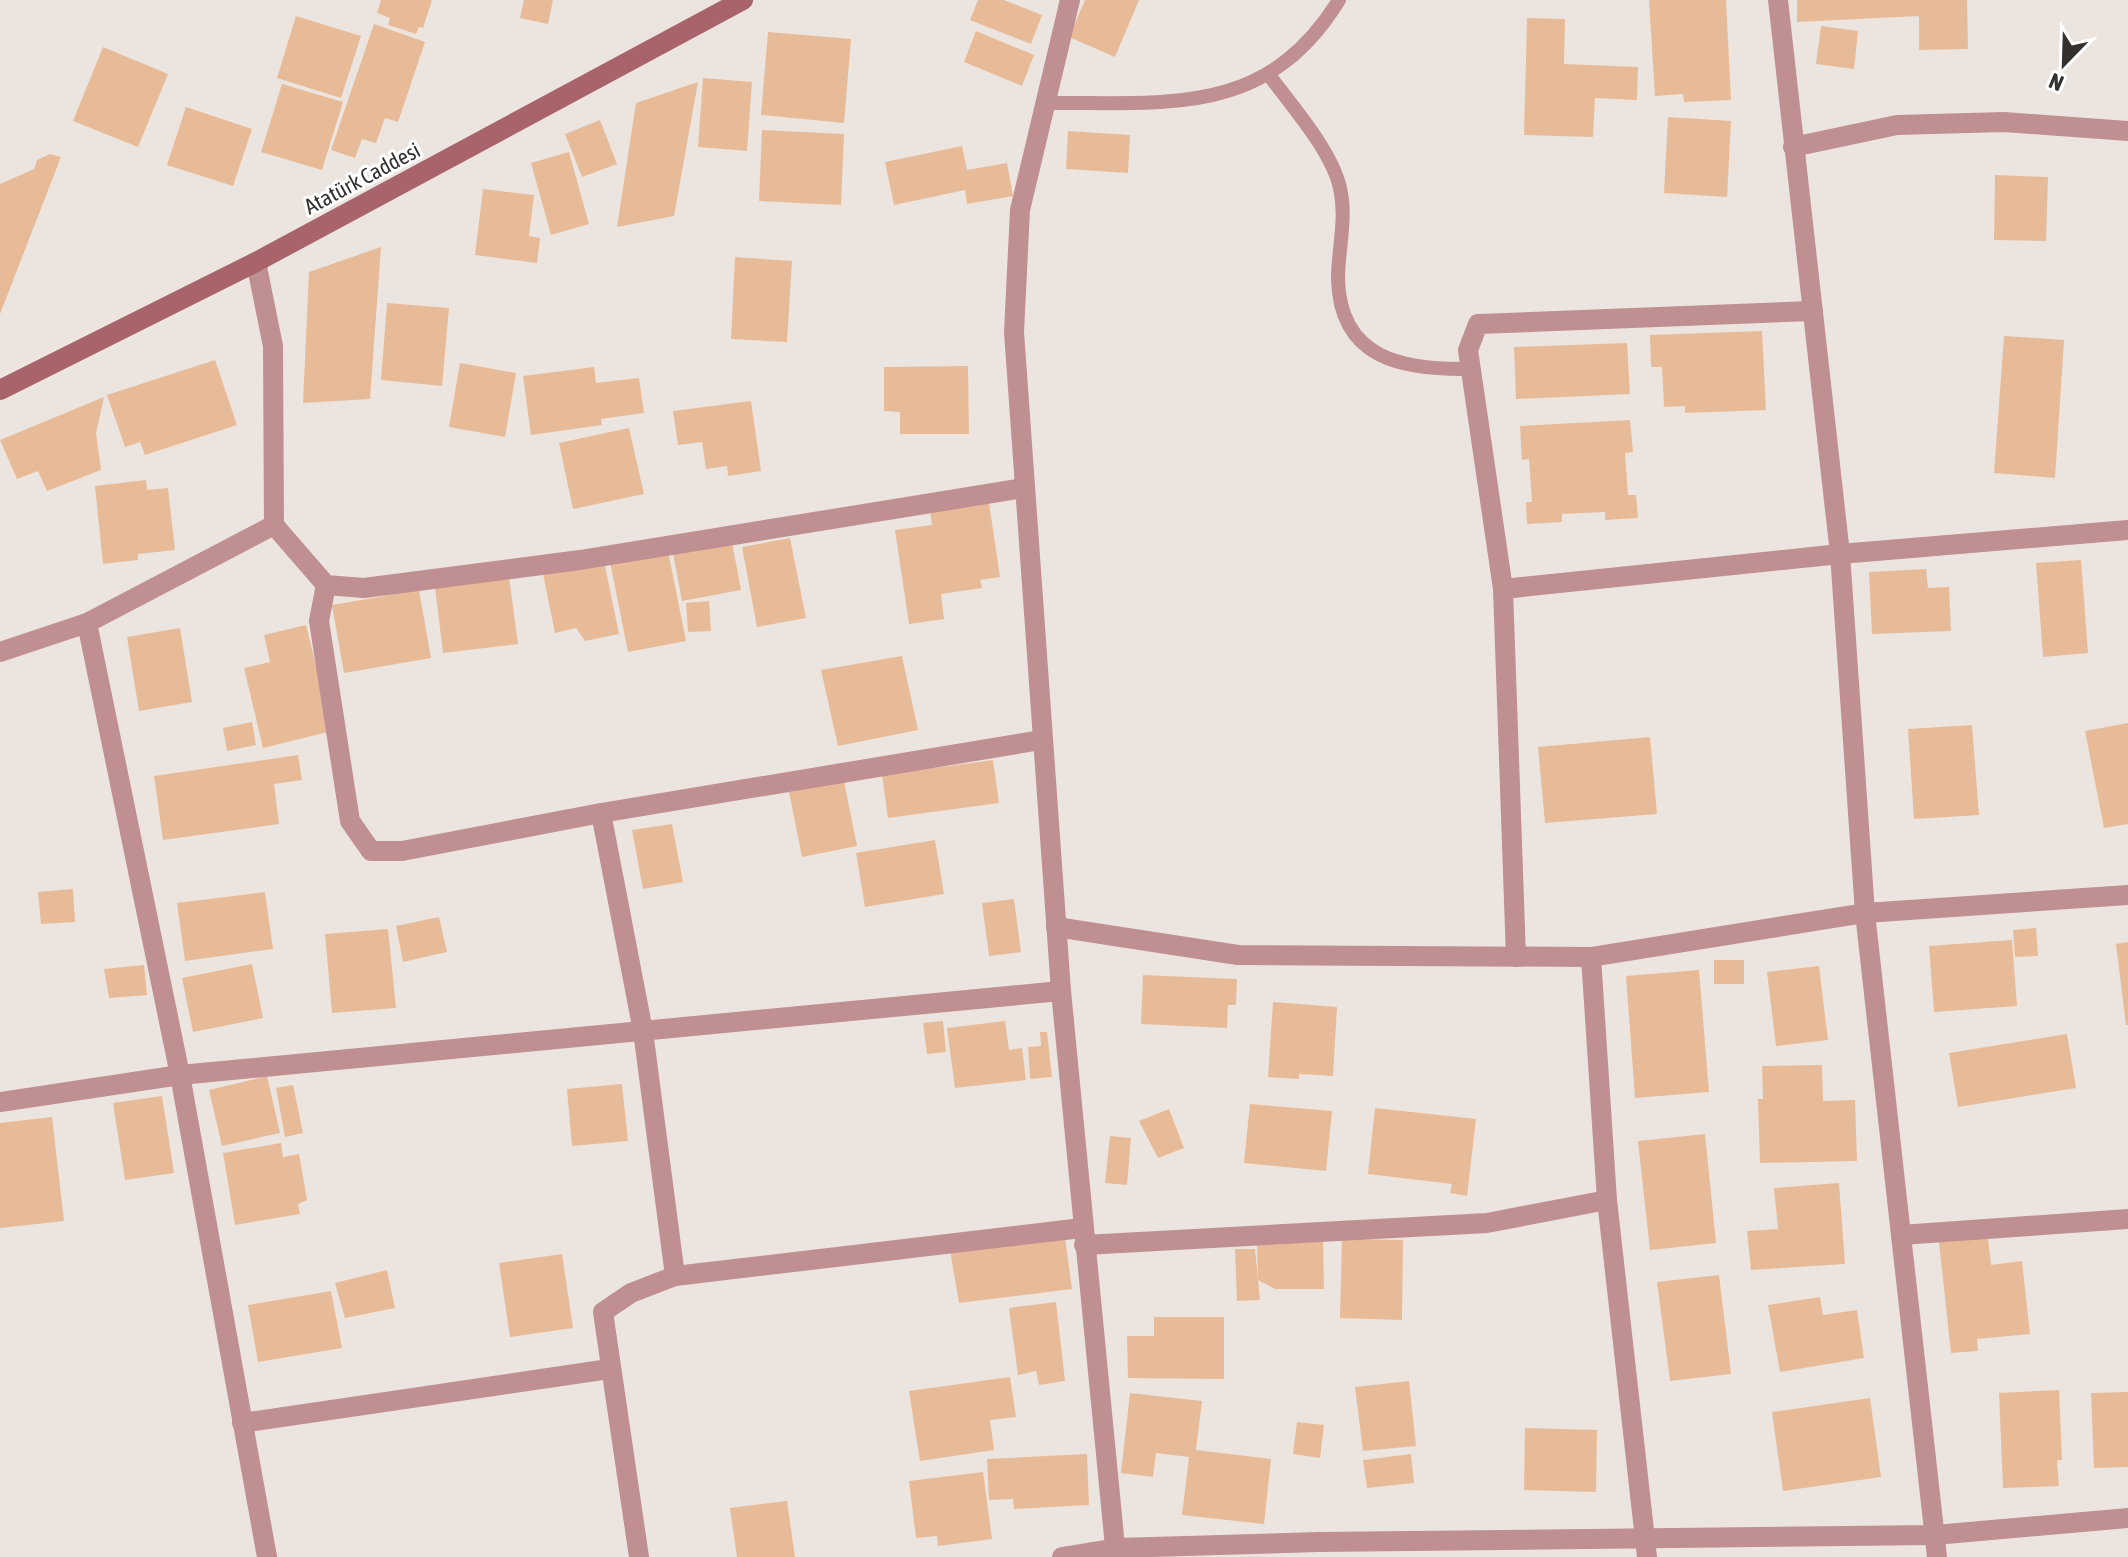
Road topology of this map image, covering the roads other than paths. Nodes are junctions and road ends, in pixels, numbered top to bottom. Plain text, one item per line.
1 (743, 0) edge
2 (1070, 0) edge
3 (1339, 0) edge
4 (1778, 0) edge
5 (1269, 75) junction
6 (1047, 103) junction
7 (2128, 131) edge
8 (1793, 147) junction
9 (256, 262) junction
10 (1813, 311) junction
11 (1470, 369) junction
12 (0, 390) edge
13 (1024, 488) junction
14 (274, 525) junction
15 (2128, 530) edge
16 (1840, 554) junction
17 (326, 585) junction
18 (1503, 589) junction
19 (87, 623) junction
20 (0, 652) edge
21 (1041, 740) junction
22 (601, 813) junction
23 (2128, 895) edge
24 (1865, 913) junction
25 (1056, 927) junction
26 (1516, 957) junction
27 (1591, 957) junction
28 (1061, 991) junction
29 (643, 1031) junction
30 (180, 1075) junction
31 (0, 1102) edge
32 (1607, 1200) junction
33 (2128, 1219) edge
34 (1901, 1235) junction
35 (1083, 1237) junction
36 (675, 1276) junction
37 (609, 1369) junction
38 (242, 1423) junction
39 (2128, 1518) edge
40 (1935, 1535) junction
41 (1646, 1548) edge
42 (1117, 1552) edge
43 (267, 1557) edge
44 (639, 1557) edge
45 (1062, 1557) edge
46 (1937, 1557) edge

1 - 9 main road, Atatürk Caddesi
2 - 6 street
3 - 5 lane
4 - 8 street
5 - 6 lane
5 - 11 lane
6 - 13 street
7 - 8 street
8 - 10 street
9 - 12 main road, Atatürk Caddesi
9 - 14 street
10 - 11 street
10 - 16 street
11 - 18 street
13 - 17 street
13 - 21 street
14 - 17 street
14 - 19 street
15 - 16 street
16 - 18 street
16 - 24 street
17 - 22 street
18 - 26 street
19 - 20 street
19 - 30 street
21 - 22 street
21 - 25 street
22 - 29 street
23 - 24 street
24 - 27 street
24 - 34 street
25 - 26 street
25 - 28 street
26 - 27 street
27 - 32 street
28 - 29 street
28 - 35 street
29 - 30 street
29 - 36 street
30 - 31 street
30 - 38 street
32 - 35 street
32 - 41 street
33 - 34 street
34 - 40 street
35 - 36 street
35 - 42 street
36 - 37 street
37 - 38 street
37 - 44 street
38 - 43 street
39 - 40 street
40 - 41 street
40 - 46 street
41 - 42 street
42 - 45 street

